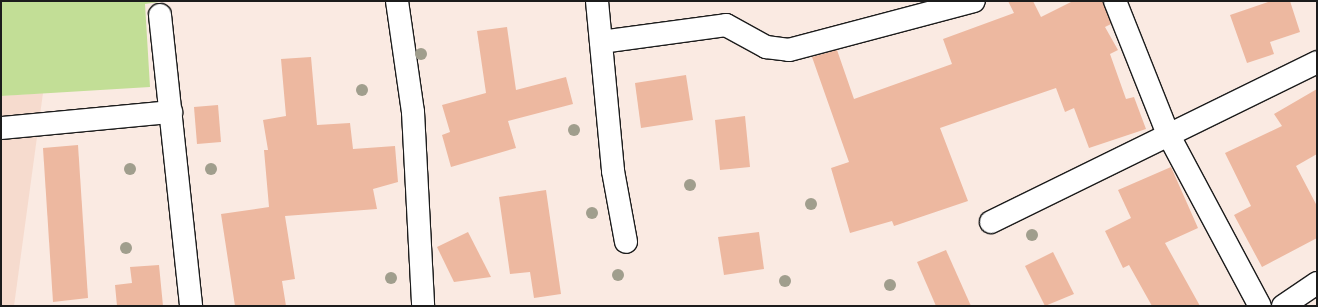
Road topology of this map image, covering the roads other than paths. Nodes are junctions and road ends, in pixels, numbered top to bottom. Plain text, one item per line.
1 (397, 1) edge
2 (597, 1) edge
3 (974, 1) edge
4 (1115, 1) edge
5 (160, 15) dead end
6 (601, 42) junction
7 (1317, 62) edge
8 (171, 112) junction
9 (1, 128) edge
10 (1168, 134) junction
11 (992, 222) dead end
12 (626, 242) dead end
13 (1317, 284) edge
14 (191, 306) edge
15 (423, 306) edge
16 (1260, 306) edge
17 (1283, 306) edge

1 - 15 street
2 - 6 street
3 - 6 street
4 - 10 street
5 - 8 street
6 - 12 street
7 - 10 street
8 - 9 street
8 - 14 street
10 - 11 street
10 - 16 street
13 - 17 street

